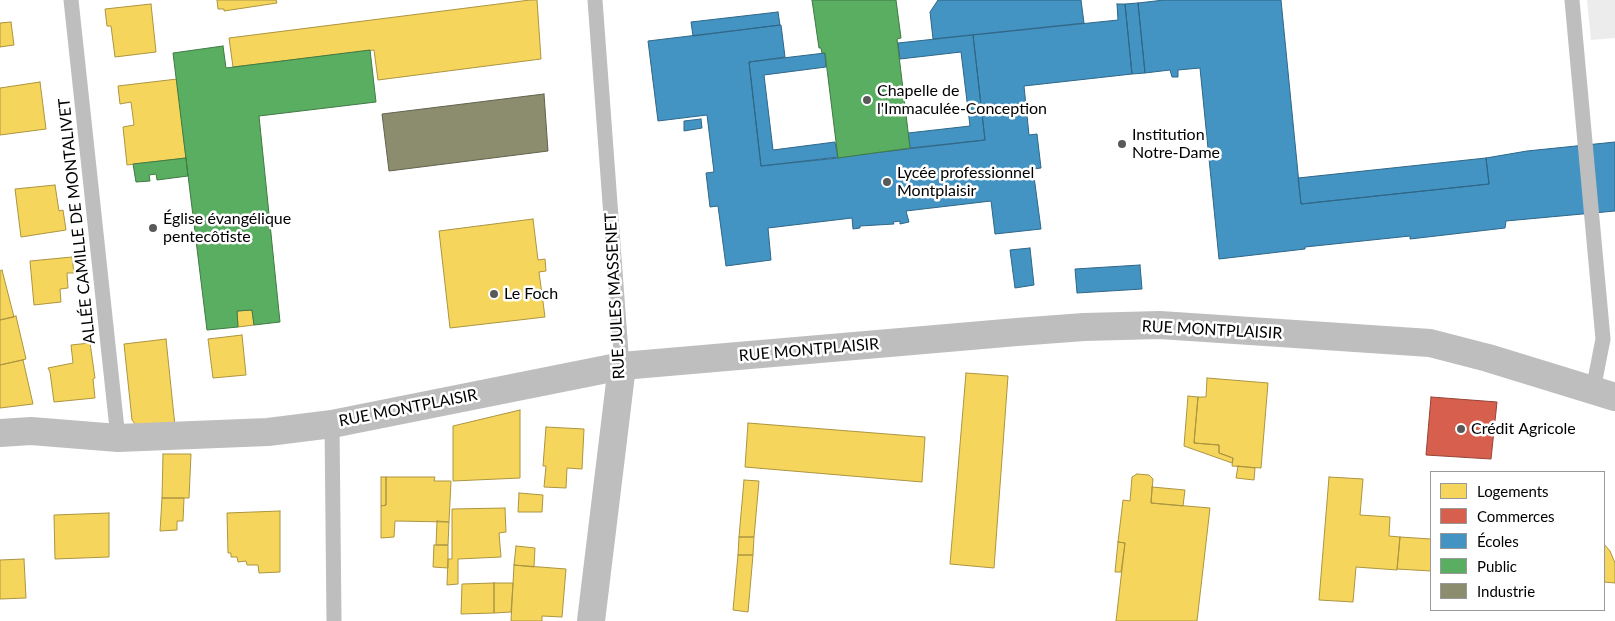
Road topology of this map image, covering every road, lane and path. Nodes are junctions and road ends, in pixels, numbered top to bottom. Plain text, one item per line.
1 (70, 0) edge
2 (596, 0) edge
3 (1572, 0) edge
4 (622, 366) junction
5 (1604, 394) edge
6 (332, 424) junction
7 (0, 433) edge
8 (118, 438) junction
9 (334, 621) edge
10 (592, 621) edge

1 - 8 lane, ALLÉE CAMILLE DE MONTALIVET
2 - 4 lane, RUE JULES MASSENET
3 - 5 lane
4 - 5 street, RUE MONTPLAISIR
4 - 6 street, RUE MONTPLAISIR
4 - 10 street, RUE JULES MASSENET
6 - 8 street, RUE MONTPLAISIR
6 - 9 lane
7 - 8 street, RUE MONTPLAISIR

